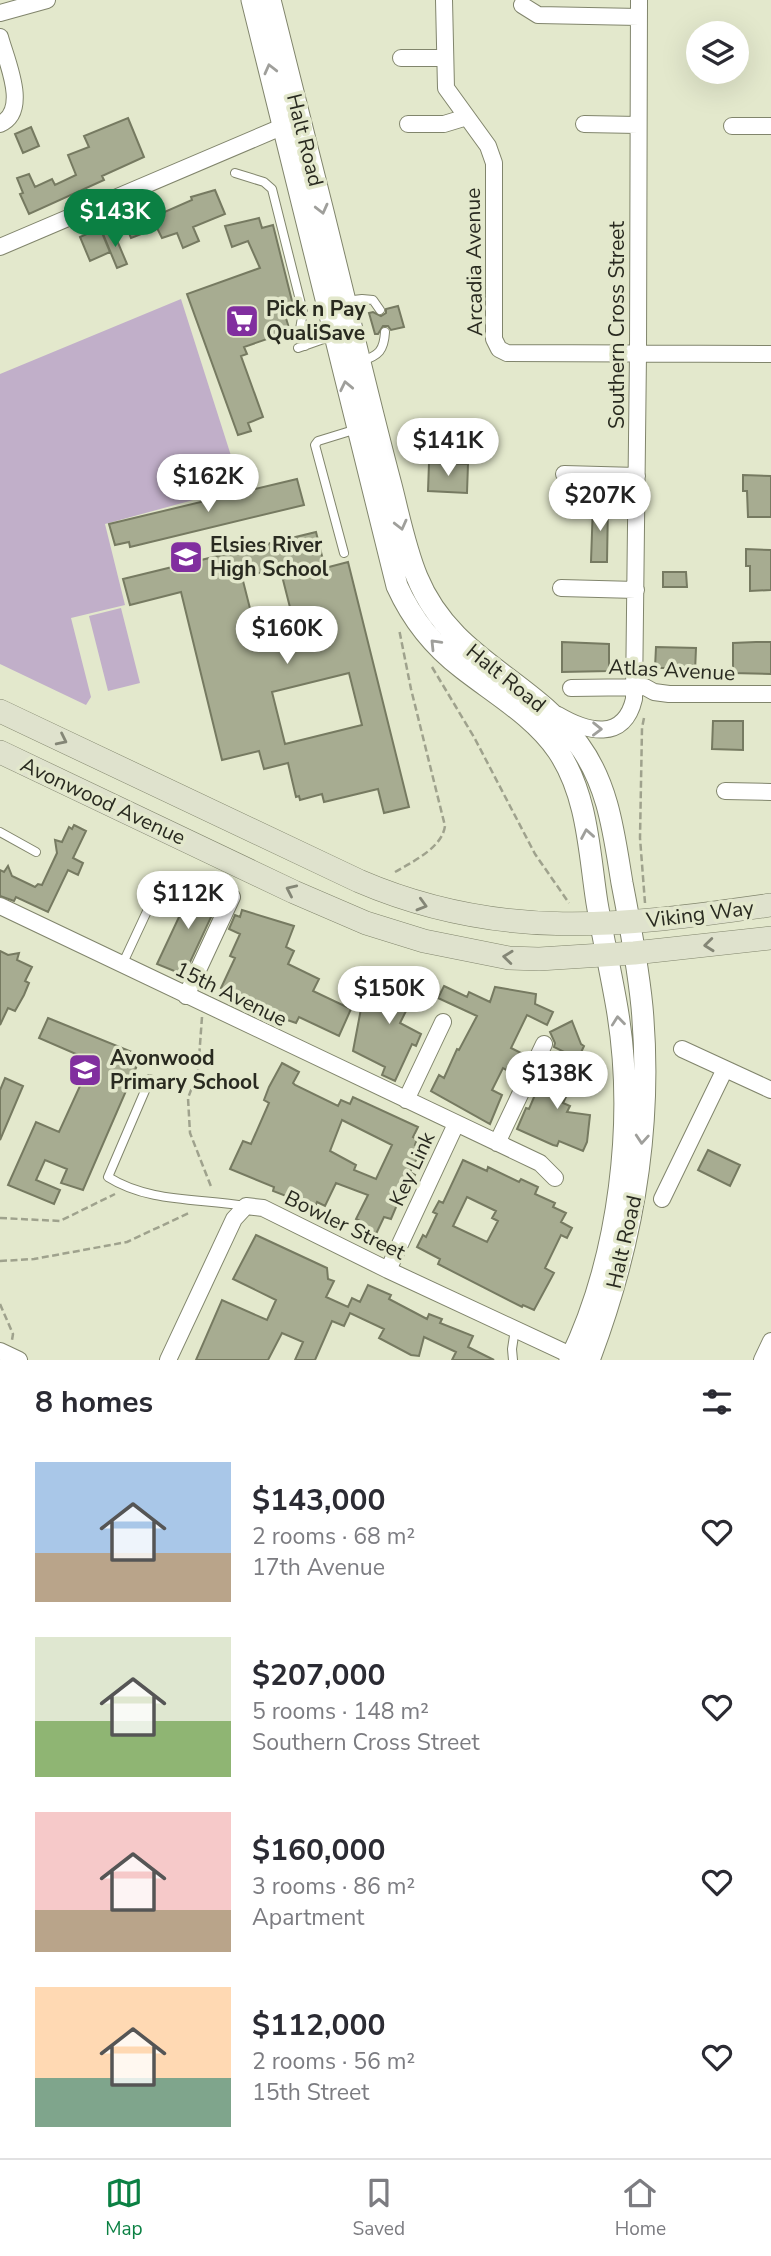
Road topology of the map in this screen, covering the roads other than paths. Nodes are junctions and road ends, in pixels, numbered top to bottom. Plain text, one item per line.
1 (47, 0) edge
2 (252, 0) edge
3 (270, 0) edge
4 (444, 0) edge
5 (522, 5) dead end
6 (639, 8) edge
7 (0, 13) edge
8 (0, 37) edge
9 (401, 58) dead end
10 (444, 58) junction
11 (467, 117) junction
12 (292, 123) junction
13 (0, 124) edge
14 (408, 124) dead end
15 (584, 124) dead end
16 (638, 125) junction
17 (771, 126) edge
18 (732, 127) dead end
19 (235, 173) dead end
20 (0, 247) edge
21 (345, 301) junction
22 (380, 310) dead end
23 (385, 332) dead end
24 (335, 335) junction
25 (638, 354) junction
26 (771, 354) edge
27 (360, 362) junction
28 (357, 429) junction
29 (564, 474) dead end
30 (637, 475) junction
31 (344, 553) dead end
32 (561, 588) dead end
33 (636, 590) junction
34 (635, 687) junction
35 (571, 688) dead end
36 (771, 694) edge
37 (538, 704) junction
38 (0, 711) edge
39 (0, 752) edge
40 (724, 791) dead end
41 (771, 792) edge
42 (0, 832) edge
43 (36, 852) dead end
44 (232, 897) dead end
45 (771, 905) edge
46 (0, 906) edge
47 (149, 907) dead end
48 (636, 916) junction
49 (601, 924) junction
50 (771, 938) edge
51 (634, 953) junction
52 (606, 956) junction
53 (122, 965) junction
54 (186, 996) junction
55 (443, 1022) dead end
56 (544, 1044) dead end
57 (682, 1049) dead end
58 (725, 1069) junction
59 (150, 1079) dead end
60 (771, 1090) edge
61 (406, 1100) junction
62 (456, 1124) junction
63 (497, 1143) junction
64 (555, 1178) dead end
65 (662, 1199) dead end
66 (246, 1206) junction
67 (388, 1270) junction
68 (515, 1329) junction
69 (771, 1340) edge
70 (578, 1359) edge
71 (168, 1360) edge
72 (513, 1360) edge
73 (762, 1360) edge

1 - 7 street
12 -> 2 street, Halt Road
3 - 12 street, Halt Road
4 - 10 street, Arcadia Avenue
5 - 6 street
6 - 16 street, Southern Cross Street
8 - 13 street
9 - 10 street
10 - 11 street, Arcadia Avenue
11 - 14 street
11 - 25 street, Arcadia Avenue
12 - 20 street
12 -> 21 street, Halt Road
12 - 24 street, Halt Road
15 - 16 street
16 - 25 street, Southern Cross Street
17 - 18 street
19 - 24 lane
21 - 22 lane
21 - 27 street, Halt Road
23 - 27 lane
28 -> 24 street, Halt Road
25 - 26 street, Arcadia Avenue
25 - 30 street, Southern Cross Street
27 -> 37 street, Halt Road
28 - 31 lane
49 -> 28 street, Halt Road
29 - 30 street
30 - 33 street, Southern Cross Street
32 - 33 street
33 - 34 street, Southern Cross Street
34 - 35 street, Atlas Avenue
34 - 36 street, Atlas Avenue
37 -> 34 street, Southern Cross Street
37 - 48 street, Halt Road
38 -> 49 main road, Avonwood Avenue
52 -> 39 main road, Avonwood Avenue
40 - 41 street
42 - 43 lane
44 - 54 street
45 - 48 main road, Viking Way
46 - 53 street, 15th Avenue
47 - 53 lane
48 - 49 main road, Avonwood Avenue
48 - 51 street, Halt Road
49 - 52 street, Halt Road
50 -> 51 main road, Viking Way
51 - 52 main road, Avonwood Avenue
51 -> 70 street, Halt Road
70 -> 52 street, Halt Road
53 - 54 street, 15th Avenue
54 - 61 street, 15th Avenue
55 - 61 street
56 - 63 street
57 - 58 street
58 - 60 street
58 - 65 street
59 - 66 lane
61 - 62 street, 15th Avenue
62 - 63 street, 15th Avenue
62 - 67 street, Key Link
63 - 64 street, 15th Avenue
66 - 67 street, Bowler Street
66 - 71 street
67 - 68 street, Bowler Street
68 - 70 street, Bowler Street
68 - 72 lane
69 - 73 street

